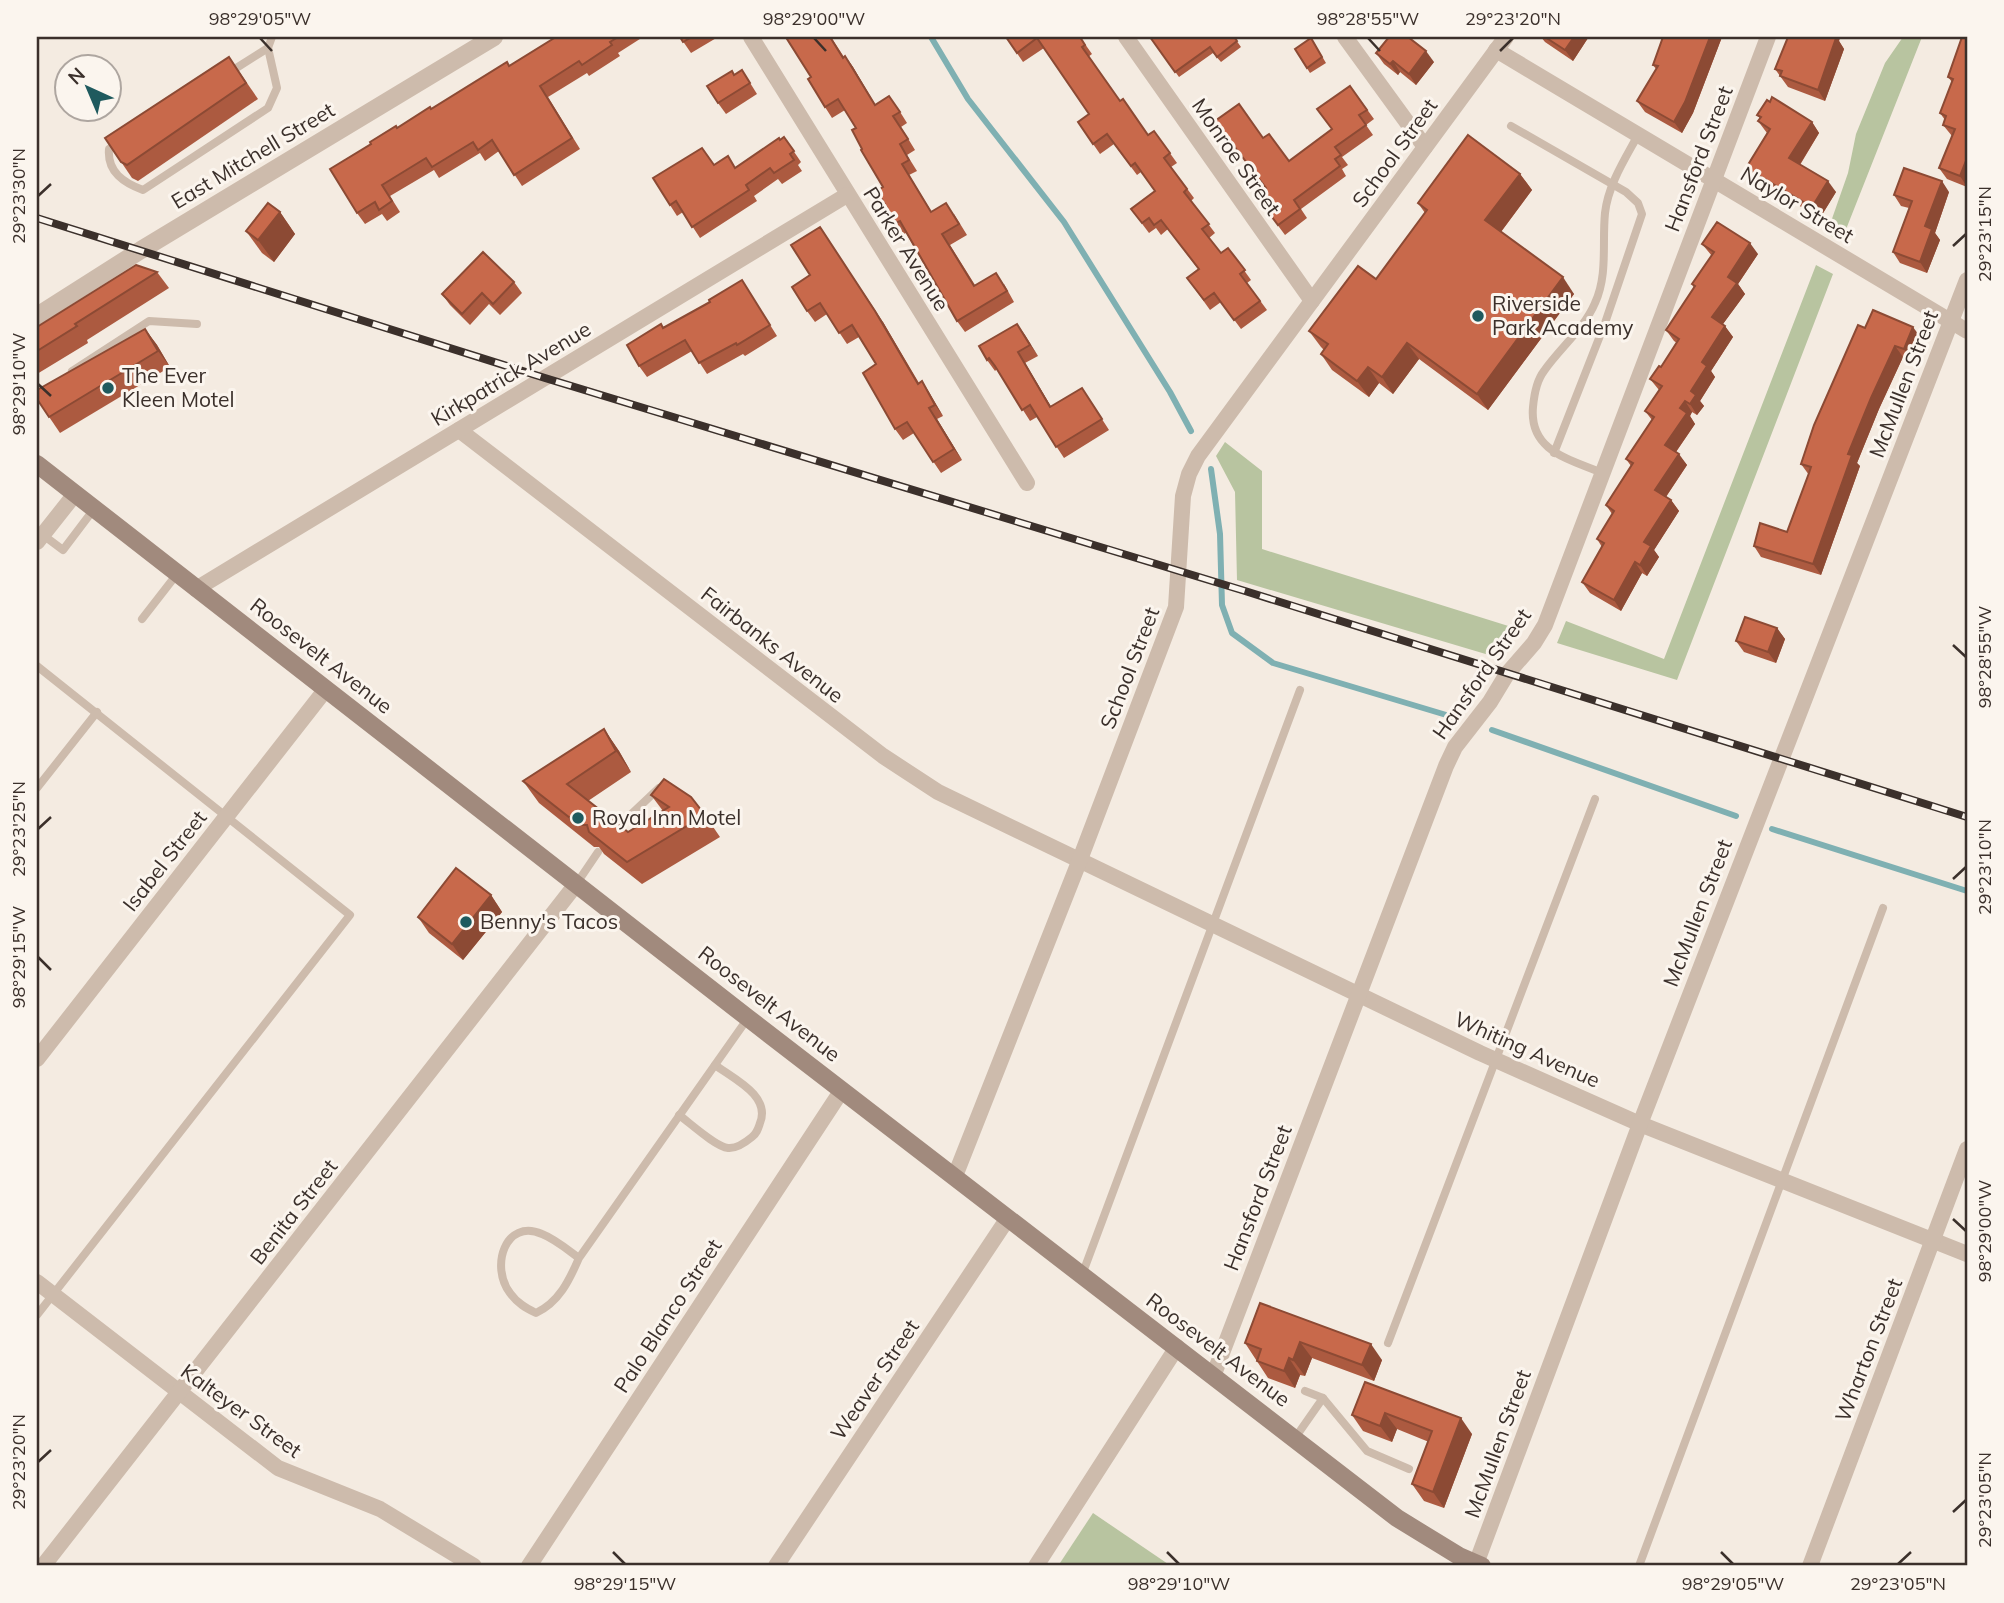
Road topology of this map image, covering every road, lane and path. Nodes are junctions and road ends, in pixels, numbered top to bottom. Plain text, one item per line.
1 (272, 37) edge
2 (494, 37) edge
3 (751, 37) edge
4 (1126, 37) edge
5 (1345, 37) edge
6 (1768, 37) edge
7 (1501, 43) edge
8 (268, 48) junction
9 (223, 77) edge
10 (1511, 126) dead end
11 (132, 134) edge
12 (1638, 135) junction
13 (1425, 147) junction
14 (1714, 180) junction
15 (1614, 183) junction
16 (847, 195) junction
17 (1967, 280) edge
18 (1312, 301) junction
19 (37, 316) edge
20 (1951, 322) junction
21 (197, 324) dead end
22 (1967, 331) edge
23 (59, 379) edge
24 (459, 430) junction
25 (1554, 453) junction
26 (37, 464) edge
27 (1602, 474) junction
28 (1027, 483) dead end
29 (75, 494) junction
30 (94, 509) junction
31 (40, 538) edge
32 (177, 574) junction
33 (196, 589) junction
34 (142, 619) dead end
35 (37, 666) edge
36 (326, 689) junction
37 (1300, 690) dead end
38 (97, 712) junction
39 (667, 782) edge
40 (37, 788) edge
41 (1595, 799) dead end
42 (226, 817) junction
43 (623, 822) dead end
44 (598, 852) edge
45 (1079, 862) junction
46 (577, 883) junction
47 (1883, 908) dead end
48 (1214, 926) junction
49 (1358, 995) junction
50 (748, 1018) junction
51 (37, 1059) edge
52 (1495, 1060) junction
53 (715, 1065) junction
54 (842, 1090) junction
55 (679, 1115) junction
56 (1640, 1124) junction
57 (1967, 1149) edge
58 (955, 1177) junction
59 (1782, 1181) junction
60 (1008, 1218) junction
61 (1933, 1241) junction
62 (1967, 1254) edge
63 (579, 1258) junction
64 (1083, 1275) junction
65 (37, 1282) edge
66 (53, 1295) junction
67 (37, 1315) edge
68 (1388, 1343) dead end
69 (1177, 1347) junction
70 (1214, 1374) junction
71 (1305, 1391) dead end
72 (179, 1393) junction
73 (1323, 1398) junction
74 (1295, 1438) junction
75 (1409, 1469) dead end
76 (1479, 1565) edge
77 (43, 1566) edge
78 (474, 1566) edge
79 (529, 1566) edge
80 (776, 1566) edge
81 (1036, 1566) edge
82 (1639, 1566) edge
83 (1810, 1566) edge

1 - 8 lane
2 - 19 street, East Mitchell Street
3 - 16 street, Parker Avenue
4 - 18 street, Monroe Street
5 - 13 street
6 - 14 street, Hansford Street
7 - 12 street, Naylor Street
7 - 13 street, School Street
8 - 9 lane
8 - 11 lane
10 - 15 lane
12 - 14 street, Naylor Street
12 - 15 lane
13 - 18 street, School Street
14 - 20 street, Naylor Street
14 - 27 street, Hansford Street
15 - 25 lane
15 - 25 lane
16 - 24 street, Kirkpatrick Avenue
16 - 28 street, Parker Avenue
17 - 20 street, McMullen Street
18 - 45 street, School Street
20 - 22 street, Naylor Street
20 - 56 street, McMullen Street
21 - 23 lane
24 - 33 street, Kirkpatrick Avenue
24 - 45 street, Fairbanks Avenue
25 - 27 lane
26 - 29 main road, Roosevelt Avenue
27 - 49 street, Hansford Street
29 - 30 main road, Roosevelt Avenue
29 - 31 street
30 - 31 lane
30 - 32 main road, Roosevelt Avenue
32 - 33 main road, Roosevelt Avenue
32 - 34 lane
33 - 36 main road, Roosevelt Avenue
35 - 38 lane
36 - 42 street, Isabel Street
36 - 46 main road, Roosevelt Avenue
37 - 48 lane
38 - 40 lane
38 - 42 lane
39 - 43 lane
41 - 52 lane
42 - 51 street, Isabel Street
42 - 66 lane
44 - 46 lane
45 - 48 street, Whiting Avenue
45 - 58 street, School Street
46 - 50 main road, Roosevelt Avenue
46 - 72 street, Benita Street
47 - 59 lane
48 - 49 street, Whiting Avenue
48 - 64 lane
49 - 52 street, Whiting Avenue
49 - 70 street, Hansford Street
50 - 53 lane
50 - 54 main road, Roosevelt Avenue
52 - 56 street, Whiting Avenue
52 - 68 lane
53 - 55 lane
53 - 55 lane
54 - 58 main road, Roosevelt Avenue
54 - 79 street, Palo Blanco Street
55 - 63 lane
56 - 59 street, Whiting Avenue
56 - 76 street, McMullen Street
57 - 61 street, Wharton Street
58 - 60 main road, Roosevelt Avenue
59 - 61 street, Whiting Avenue
59 - 82 lane
60 - 64 main road, Roosevelt Avenue
60 - 80 street, Weaver Street
61 - 62 street, Whiting Avenue
61 - 83 street, Wharton Street
63 - 63 lane
64 - 69 main road, Roosevelt Avenue
65 - 66 street, Kalteyer Street
66 - 67 lane
66 - 72 street, Kalteyer Street
69 - 70 main road, Roosevelt Avenue
69 - 81 street
70 - 74 main road, Roosevelt Avenue
71 - 73 lane
72 - 77 street, Benita Street
72 - 78 street, Kalteyer Street
73 - 74 lane
73 - 75 lane
74 - 76 main road, Roosevelt Avenue

